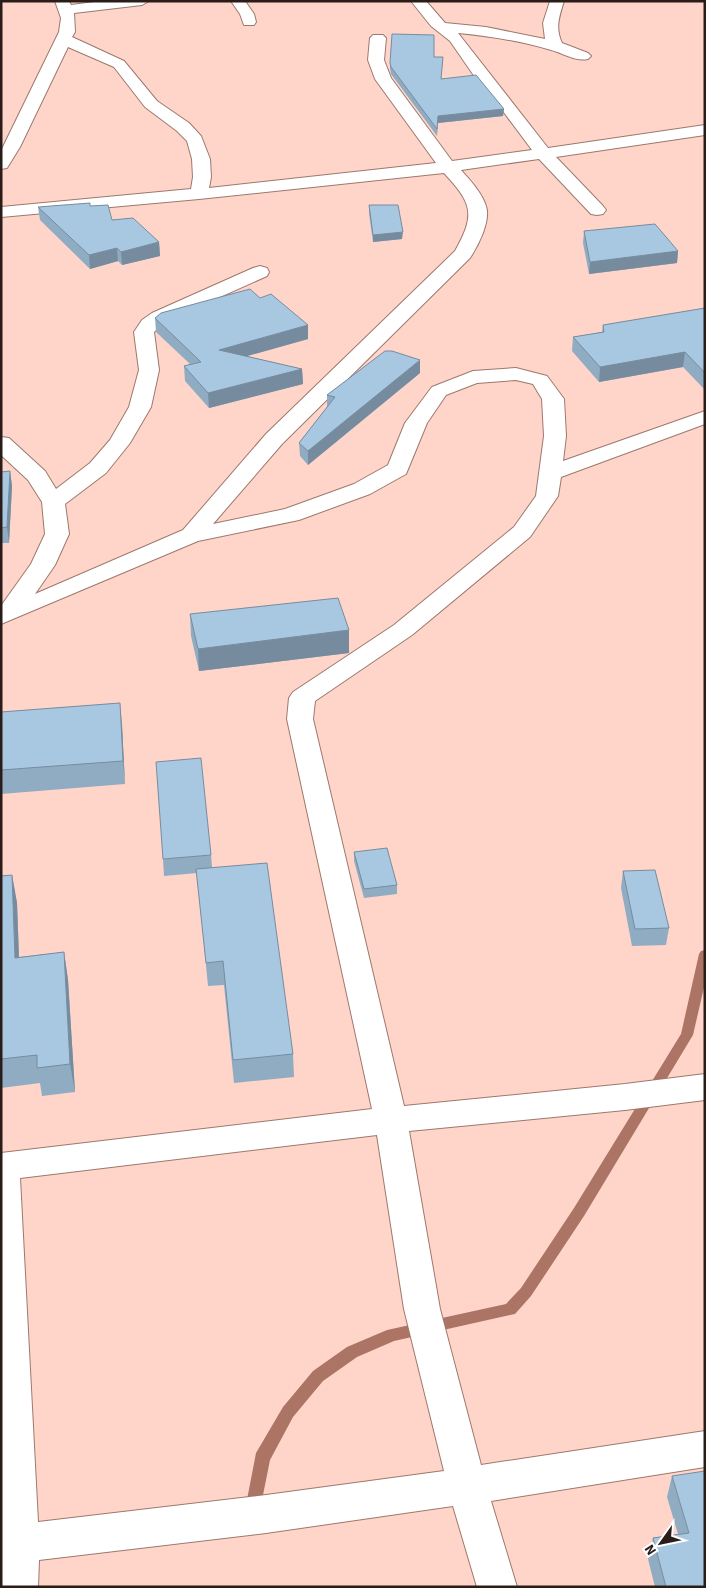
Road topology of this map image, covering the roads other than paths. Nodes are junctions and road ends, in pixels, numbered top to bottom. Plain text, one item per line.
1 (142, 1) edge
2 (238, 1) edge
3 (418, 1) edge
4 (557, 1) edge
5 (64, 6) edge
6 (249, 22) dead end
7 (441, 26) junction
8 (378, 38) dead end
9 (63, 39) junction
10 (556, 46) junction
11 (583, 56) dead end
12 (705, 130) edge
13 (544, 154) junction
14 (1, 164) edge
15 (448, 167) junction
16 (199, 194) junction
17 (597, 210) dead end
18 (1, 212) edge
19 (260, 272) dead end
20 (705, 417) edge
21 (1, 443) edge
22 (550, 473) junction
23 (53, 502) junction
24 (191, 535) junction
25 (4, 616) edge
26 (702, 1087) edge
27 (391, 1120) junction
28 (2, 1167) edge
29 (705, 1448) edge
30 (467, 1487) junction
31 (10, 1544) edge
32 (18, 1587) edge
33 (497, 1587) edge

1 - 5 street
2 - 6 street
3 - 7 street
4 - 10 street
5 - 9 street
7 - 10 street
7 - 13 street
8 - 15 street
9 - 14 street
9 - 16 street
10 - 11 street
12 - 13 street
13 - 15 street
13 - 17 street
15 - 16 street
15 - 24 street
16 - 18 street
19 - 23 street
20 - 22 street
21 - 23 street
22 - 24 street
22 - 27 street
23 - 25 street
24 - 25 street
26 - 27 street
27 - 28 street
27 - 30 street
28 - 31 street
29 - 30 street
30 - 31 street
30 - 33 street
31 - 32 street

